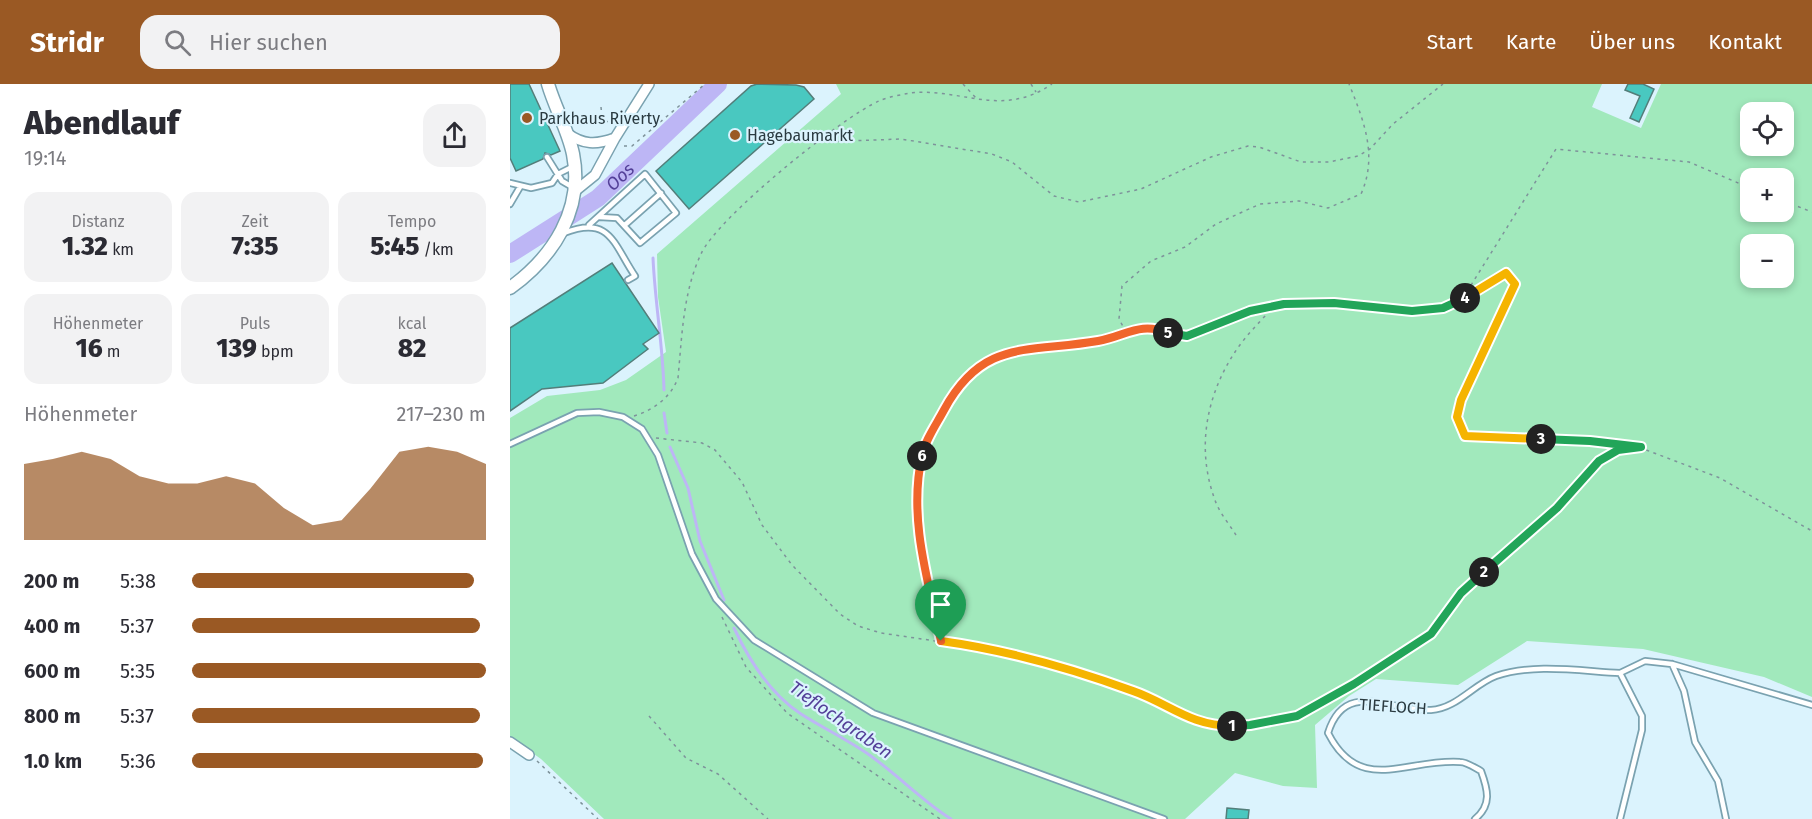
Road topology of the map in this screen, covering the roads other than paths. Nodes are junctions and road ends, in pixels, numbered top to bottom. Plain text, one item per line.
1 (548, 84) edge
2 (649, 84) edge
3 (566, 133) junction
4 (613, 141) junction
5 (547, 157) dead end
6 (575, 166) junction
7 (558, 174) junction
8 (510, 183) edge
9 (520, 187) junction
10 (573, 194) junction
11 (661, 194) junction
12 (510, 204) edge
13 (599, 217) junction
14 (626, 224) junction
15 (589, 225) junction
16 (561, 235) junction
17 (628, 280) dead end
18 (510, 288) edge
19 (510, 444) edge
20 (1672, 664) junction
21 (1620, 674) junction
22 (1812, 705) edge
23 (510, 742) edge
24 (529, 755) road end
25 (1164, 819) edge
26 (1474, 819) edge
27 (1620, 819) edge
28 (1726, 819) edge

1 - 3 street
2 - 4 street
3 - 4 street
3 - 6 street
4 - 10 street
5 - 7 lane
6 - 7 lane
6 - 10 street
7 - 9 lane
7 - 10 lane
8 - 9 lane
9 - 12 lane
10 - 16 street
11 - 13 lane
11 - 14 lane
11 - 14 lane
13 - 14 lane
13 - 15 lane
15 - 16 lane
15 - 17 lane
16 - 18 street
19 - 25 lane
20 - 21 lane, TIEFLOCH
20 - 22 lane, TIEFLOCH
20 - 28 lane
21 - 26 lane, TIEFLOCH
21 - 27 lane
23 - 24 street

